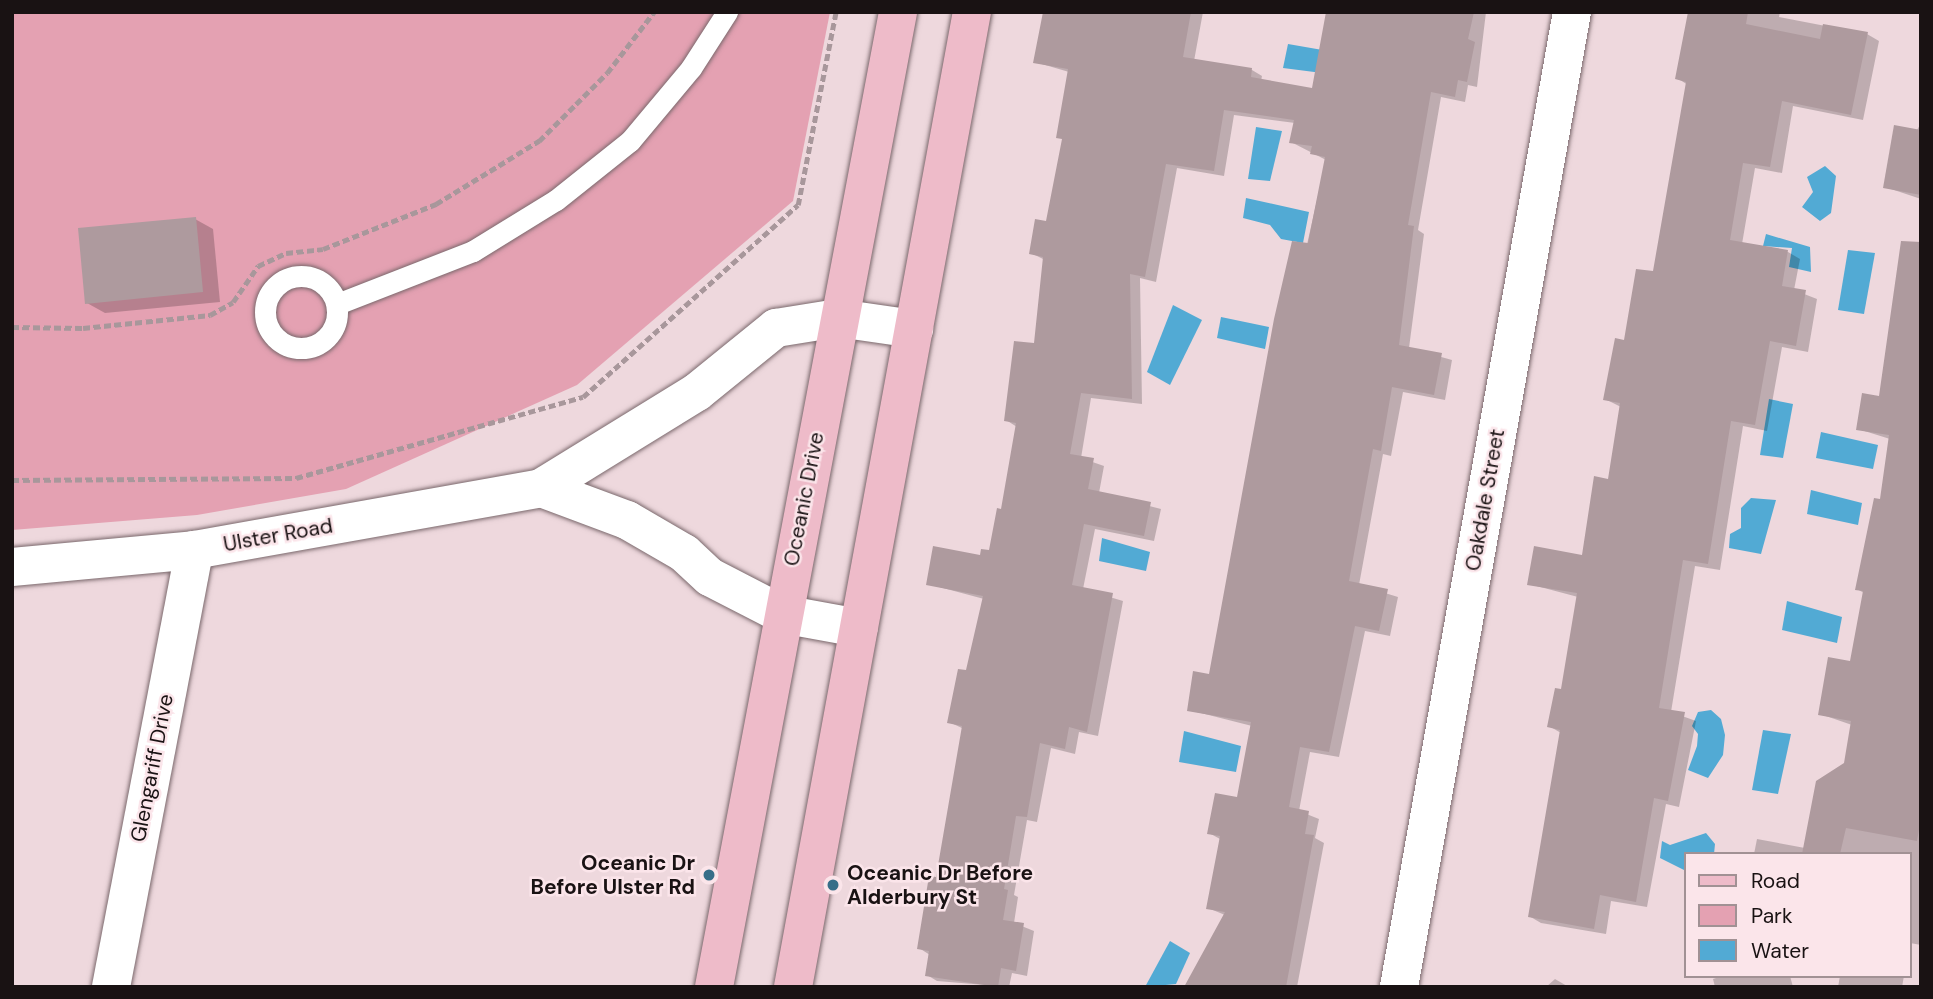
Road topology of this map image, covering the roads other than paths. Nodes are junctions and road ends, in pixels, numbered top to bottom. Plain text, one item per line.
1 (727, 12) edge
2 (898, 12) edge
3 (972, 12) edge
4 (1572, 12) edge
5 (337, 304) dead end
6 (838, 318) junction
7 (914, 329) junction
8 (541, 488) junction
9 (194, 550) junction
10 (12, 567) edge
11 (782, 614) junction
12 (859, 628) junction
13 (110, 987) edge
14 (715, 987) edge
15 (793, 987) edge
16 (1399, 987) edge

1 - 5 lane
2 - 6 main road, Oceanic Drive
3 - 7 main road
4 - 16 street, Oakdale Street
6 - 7 street, Ulster Road
6 - 8 street, Ulster Road
6 - 11 main road, Oceanic Drive
7 - 12 main road
8 - 9 street, Ulster Road
8 - 11 street
9 - 10 street, Ulster Road
9 - 13 street, Glengariff Drive
11 - 12 street
11 - 14 main road, Oceanic Drive
12 - 15 main road

